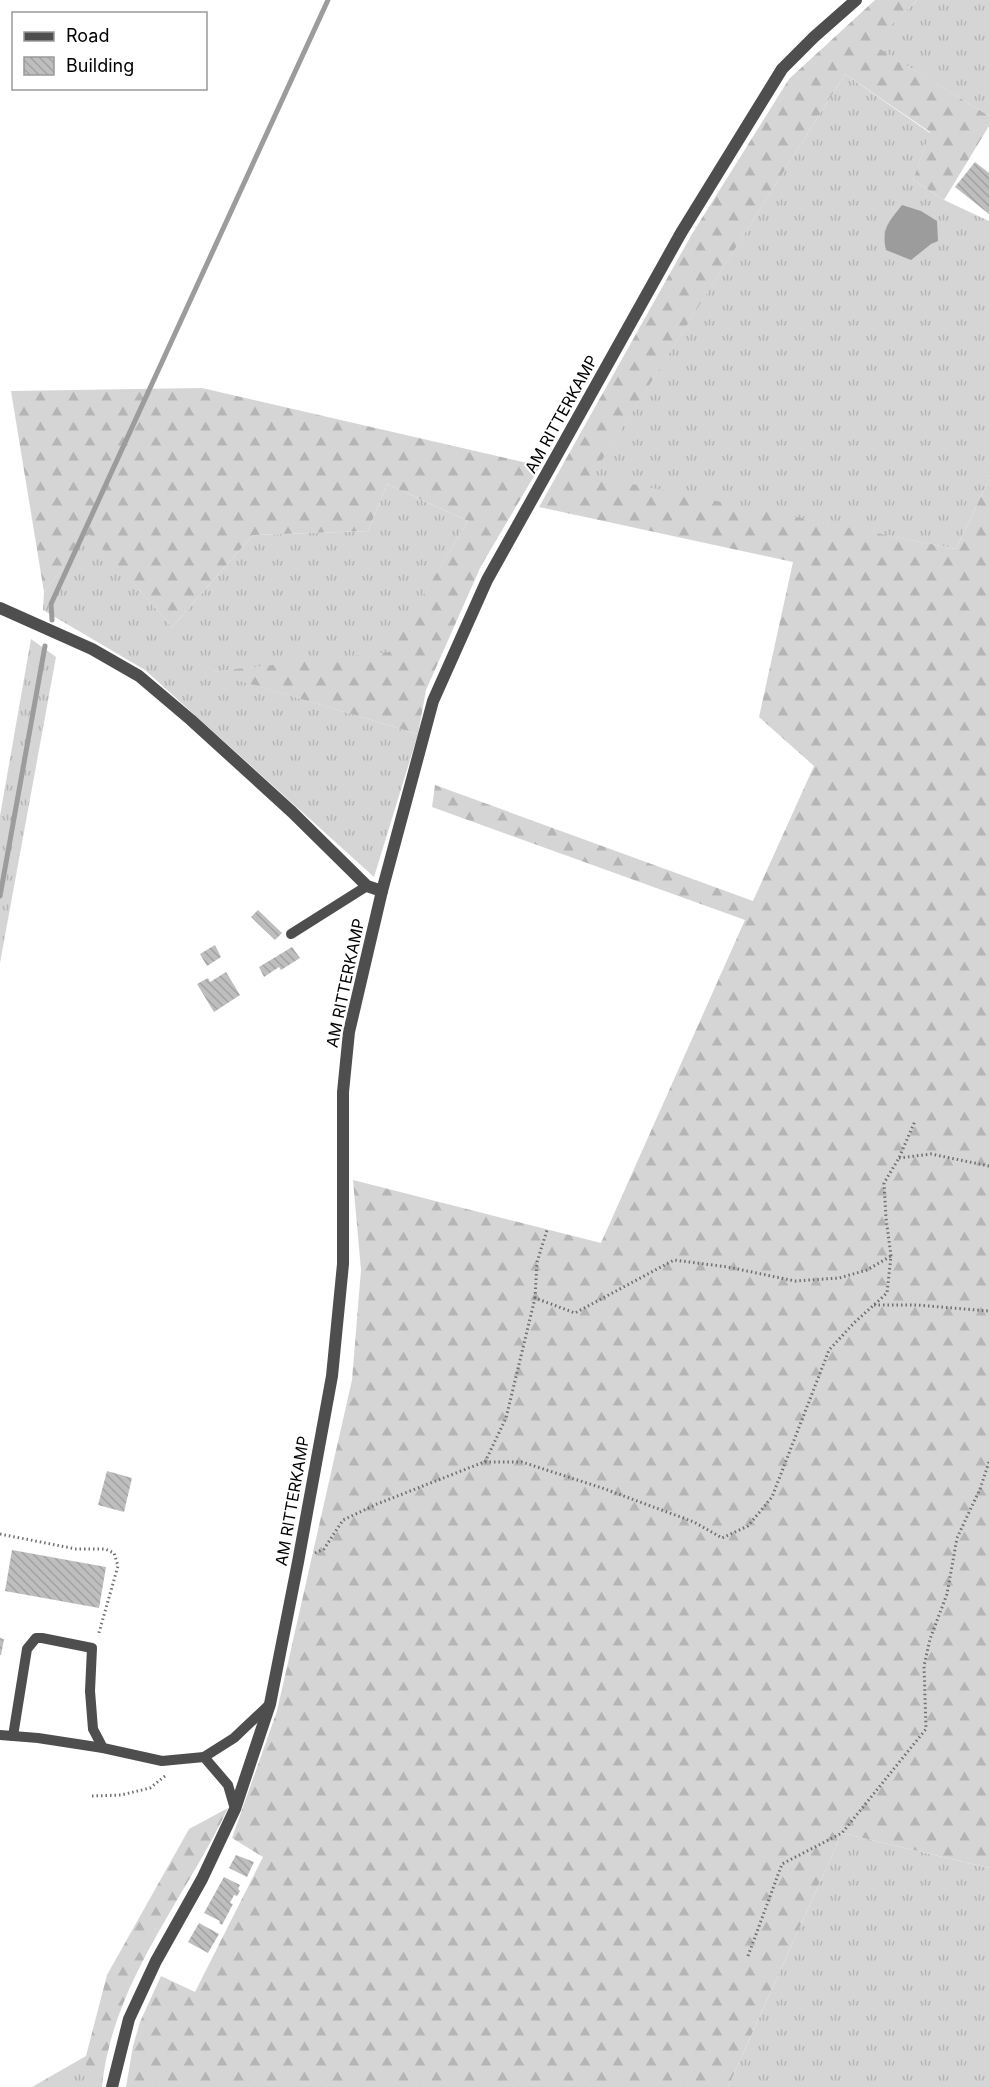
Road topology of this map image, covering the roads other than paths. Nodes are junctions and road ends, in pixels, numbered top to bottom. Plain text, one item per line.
1 (856, 0) edge
2 (0, 608) edge
3 (367, 886) junction
4 (382, 891) junction
5 (291, 934) dead end
6 (270, 1704) junction
7 (0, 1735) edge
8 (13, 1736) junction
9 (103, 1748) junction
10 (204, 1757) junction
11 (235, 1809) junction
12 (112, 2087) edge

1 - 4 street, AM RITTERKAMP
2 - 3 street
3 - 4 street
3 - 5 lane
4 - 6 street, AM RITTERKAMP
6 - 10 lane
6 - 11 street, AM RITTERKAMP
7 - 8 lane
8 - 9 lane
8 - 9 lane
9 - 10 lane
10 - 11 lane
11 - 12 street, AM RITTERKAMP

